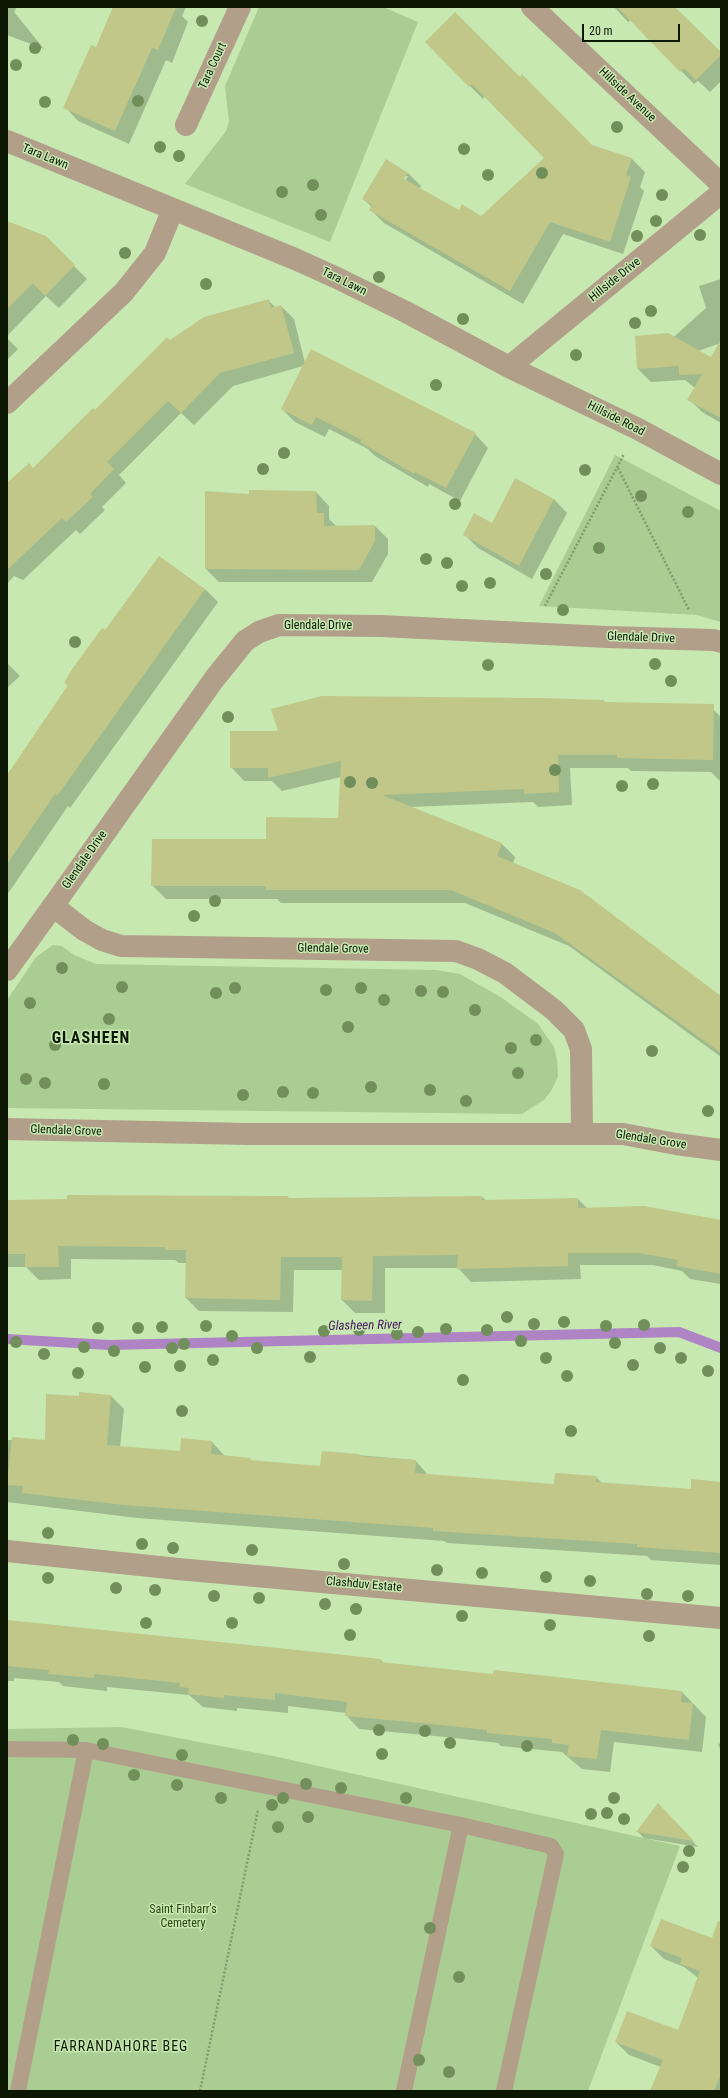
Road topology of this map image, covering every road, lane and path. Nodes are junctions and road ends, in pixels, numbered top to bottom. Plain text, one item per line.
1 (240, 7) edge
2 (532, 7) edge
3 (186, 125) dead end
4 (7, 141) edge
5 (721, 184) edge
6 (721, 193) edge
7 (173, 209) junction
8 (508, 368) junction
9 (7, 403) edge
10 (638, 429) junction
11 (618, 467) junction
12 (721, 474) edge
13 (531, 633) junction
14 (712, 641) edge
15 (53, 906) junction
16 (7, 970) edge
17 (7, 1129) edge
18 (582, 1133) junction
19 (721, 1150) edge
20 (7, 1551) edge
21 (721, 1618) edge
22 (7, 1749) edge
23 (86, 1750) junction
24 (264, 1785) junction
25 (461, 1825) junction
26 (18, 2091) edge
27 (200, 2091) edge
28 (404, 2091) edge
29 (504, 2091) edge

1 - 3 street, Tara Court
2 - 5 street, Hillside Avenue
4 - 7 street, Tara Lawn
6 - 8 street, Hillside Drive
7 - 8 street, Tara Lawn
7 - 9 street
8 - 10 street, Hillside Road
10 - 11 path
10 - 12 street, Hillside Road
11 - 13 path
11 - 14 path
13 - 14 street, Glendale Drive
13 - 15 street, Glendale Drive
15 - 16 street
15 - 18 street, Glendale Grove
17 - 18 street, Glendale Grove
18 - 19 street, Glendale Grove
20 - 21 street, Clashduv Estate
22 - 23 lane
23 - 24 lane
23 - 26 lane
24 - 25 lane
24 - 27 path
25 - 28 lane
25 - 29 lane

